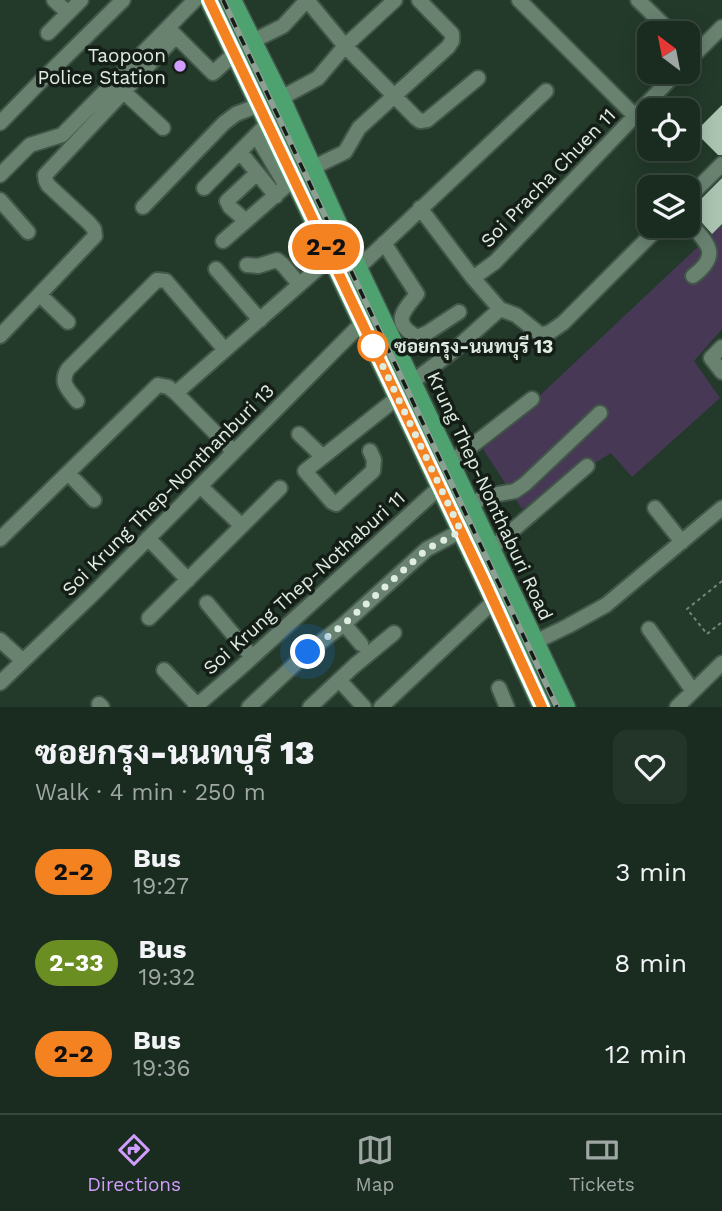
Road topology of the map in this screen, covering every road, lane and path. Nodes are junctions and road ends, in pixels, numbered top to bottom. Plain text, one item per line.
1 (54, 0) edge
2 (81, 0) edge
3 (123, 0) edge
4 (195, 0) edge
5 (209, 0) edge
6 (232, 0) edge
7 (307, 0) edge
8 (395, 0) edge
9 (419, 0) edge
10 (519, 0) edge
11 (638, 0) edge
12 (68, 13) junction
13 (660, 21) edge
14 (722, 27) edge
15 (172, 32) junction
16 (48, 33) dead end
17 (253, 41) junction
18 (345, 46) junction
19 (700, 46) edge
20 (234, 54) junction
21 (478, 78) dead end
22 (666, 84) edge
23 (546, 91) dead end
24 (124, 92) junction
25 (394, 96) junction
26 (281, 98) junction
27 (259, 105) junction
28 (635, 116) junction
29 (0, 123) edge
30 (163, 128) dead end
31 (261, 129) junction
32 (240, 152) junction
33 (722, 164) edge
34 (312, 168) junction
35 (257, 173) junction
36 (0, 175) edge
37 (700, 186) edge
38 (286, 187) junction
39 (204, 188) dead end
40 (0, 200) edge
41 (143, 207) dead end
42 (420, 208) junction
43 (246, 221) junction
44 (28, 232) dead end
45 (700, 235) edge
46 (648, 238) edge
47 (223, 241) dead end
48 (384, 243) junction
49 (331, 257) junction
50 (247, 265) dead end
51 (358, 268) junction
52 (216, 269) dead end
53 (693, 276) dead end
54 (473, 278) junction
55 (299, 284) junction
56 (40, 295) junction
57 (500, 309) junction
58 (459, 312) dead end
59 (380, 313) junction
60 (260, 320) junction
61 (68, 322) dead end
62 (362, 323) junction
63 (0, 336) edge
64 (722, 347) edge
65 (225, 350) junction
66 (722, 372) edge
67 (412, 382) junction
68 (177, 393) junction
69 (397, 398) junction
70 (532, 399) dead end
71 (78, 401) dead end
72 (600, 413) dead end
73 (299, 434) dead end
74 (370, 451) dead end
75 (234, 452) junction
76 (323, 457) junction
77 (451, 462) junction
78 (587, 466) dead end
79 (68, 473) junction
80 (200, 486) junction
81 (440, 487) junction
82 (280, 488) dead end
83 (94, 500) dead end
84 (470, 504) junction
85 (655, 508) dead end
86 (722, 508) edge
87 (242, 526) junction
88 (461, 531) junction
89 (148, 538) junction
90 (0, 539) edge
91 (682, 542) junction
92 (491, 548) junction
93 (188, 580) junction
94 (722, 581) edge
95 (494, 601) junction
96 (207, 603) dead end
97 (149, 618) dead end
98 (722, 622) edge
99 (344, 624) junction
100 (649, 629) dead end
101 (394, 633) dead end
102 (0, 640) edge
103 (535, 642) junction
104 (361, 644) dead end
105 (252, 657) junction
106 (23, 661) junction
107 (722, 663) edge
108 (164, 670) dead end
109 (340, 681) junction
110 (0, 683) edge
111 (499, 688) dead end
112 (694, 691) junction
113 (196, 706) edge
114 (249, 707) edge
115 (310, 707) edge
116 (364, 707) edge
117 (381, 707) edge
118 (507, 707) edge
119 (542, 707) edge
120 (566, 707) edge
121 (677, 707) edge

1 - 12 street
2 - 12 street
3 - 29 street
4 - 15 street
5 - 20 main road
6 - 17 main road, Krung Thep-Nonthaburi Road
7 - 17 street
7 - 18 street
8 - 18 street
9 - 25 street
10 - 28 street
11 - 13 street
12 - 16 street
14 - 19 street
15 - 20 street
15 - 24 street
15 - 36 street
17 - 26 main road, Krung Thep-Nonthaburi Road
18 - 25 street
18 - 26 street
20 - 27 main road
21 - 25 street
22 - 28 street, Soi Pracha Chuen 11
23 - 42 street
24 - 30 street
24 - 56 street
25 - 34 street
26 - 34 main road, Krung Thep-Nonthaburi Road
27 - 31 main road
27 - 41 street
28 - 54 street, Soi Pracha Chuen 11
31 - 32 street
31 - 38 main road
32 - 35 street
32 - 39 street
33 - 37 street
34 - 51 main road, Krung Thep-Nonthaburi Road
35 - 38 street
35 - 43 street
38 - 43 street
38 - 49 main road
40 - 44 street
42 - 48 street
42 - 54 street
43 - 47 street
45 - 53 street
46 - 57 street
48 - 51 street
48 - 58 street
49 - 55 street
49 - 62 main road
50 - 55 street
51 - 59 main road, Krung Thep-Nonthaburi Road
52 - 60 street
54 - 57 street
55 - 60 street
56 - 61 street
56 - 63 street
57 - 67 street
59 - 62 main road
59 - 67 main road, Krung Thep-Nonthaburi Road
60 - 65 street
62 - 69 main road
62 - 75 street, Soi Krung Thep-Nonthanburi 13
64 - 66 street
65 - 68 street
65 - 71 street
67 - 77 main road, Krung Thep-Nonthaburi Road
68 - 75 street
68 - 79 street
69 - 76 street
69 - 81 main road
70 - 77 street
72 - 84 street
73 - 76 street
74 - 76 street
75 - 80 street, Soi Krung Thep-Nonthanburi 13
77 - 84 main road, Krung Thep-Nonthaburi Road
78 - 92 street
79 - 83 street
79 - 90 street
80 - 87 street
80 - 89 street, Soi Krung Thep-Nonthanburi 13
81 - 88 main road
81 - 105 street, Soi Krung Thep-Nothaburi 11
82 - 87 street
84 - 92 main road, Krung Thep-Nonthaburi Road
85 - 91 street
86 - 91 street
87 - 93 street
88 - 95 main road
88 - 99 street
89 - 93 street
89 - 106 street, Soi Krung Thep-Nonthanburi 13
91 - 103 street
92 - 103 main road, Krung Thep-Nonthaburi Road
93 - 97 street
94 - 98 path
95 - 117 street
95 - 119 main road
96 - 105 street
99 - 104 street
99 - 114 street
100 - 112 street
101 - 109 street
102 - 106 street
103 - 120 main road, Krung Thep-Nonthaburi Road
105 - 113 street, Soi Krung Thep-Nothaburi 11
106 - 110 street, Soi Krung Thep-Nonthanburi 13
107 - 112 street
108 - 113 street
109 - 115 street
109 - 116 street
111 - 118 street
112 - 121 street

